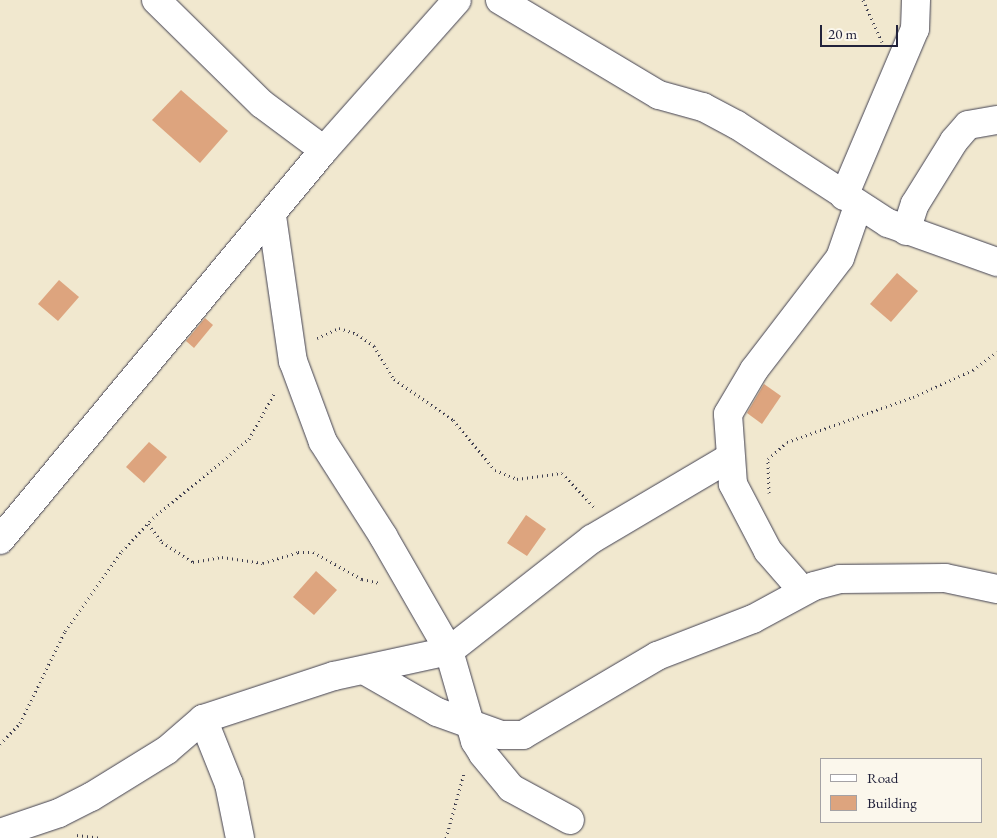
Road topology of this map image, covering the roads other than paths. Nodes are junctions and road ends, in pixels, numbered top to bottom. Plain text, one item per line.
1 (156, 0) edge
2 (457, 0) edge
3 (500, 0) edge
4 (916, 0) edge
5 (997, 120) edge
6 (324, 150) junction
7 (851, 201) junction
8 (272, 216) junction
9 (906, 231) junction
10 (997, 262) edge
11 (729, 458) junction
12 (0, 540) edge
13 (997, 589) edge
14 (802, 590) junction
15 (449, 651) junction
16 (364, 670) junction
17 (204, 719) junction
18 (471, 726) junction
19 (570, 820) dead end
20 (0, 833) edge
21 (240, 838) edge

1 - 6 street
2 - 6 street
3 - 7 street
4 - 7 street
5 - 9 street
6 - 8 street
7 - 9 street
7 - 11 street
8 - 12 street
8 - 15 street
9 - 10 street
11 - 14 street
11 - 15 street
13 - 14 street
14 - 18 street
15 - 16 street
15 - 18 street
16 - 17 street
16 - 18 street
17 - 20 street
17 - 21 street
18 - 19 street

